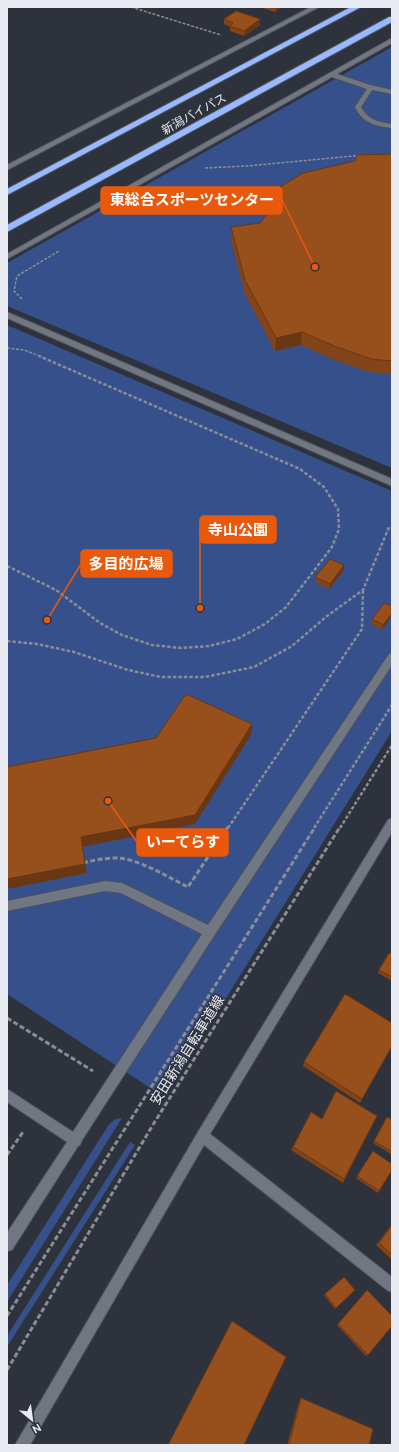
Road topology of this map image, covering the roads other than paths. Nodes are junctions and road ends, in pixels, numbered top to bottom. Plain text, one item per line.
1 (316, 7) edge
2 (357, 7) edge
3 (392, 19) edge
4 (392, 40) edge
5 (331, 74) junction
6 (371, 87) junction
7 (392, 92) edge
8 (392, 126) edge
9 (7, 168) edge
10 (7, 192) edge
11 (7, 229) edge
12 (7, 257) edge
13 (7, 315) edge
14 (392, 483) edge
15 (392, 657) edge
16 (392, 823) edge
17 (7, 906) edge
18 (210, 932) junction
19 (7, 1095) edge
20 (202, 1136) junction
21 (76, 1141) junction
22 (7, 1245) edge
23 (392, 1285) edge
24 (22, 1445) edge

1 - 9 street
2 - 10 highway, 新潟バイパス
3 - 11 highway, 新潟バイパス
4 - 5 street
5 - 6 street
5 - 12 street
6 - 7 street
6 - 8 street
13 - 14 street
15 - 18 street
16 - 20 street
17 - 18 street
18 - 21 street
19 - 21 street
20 - 23 street
20 - 24 street
21 - 22 street

